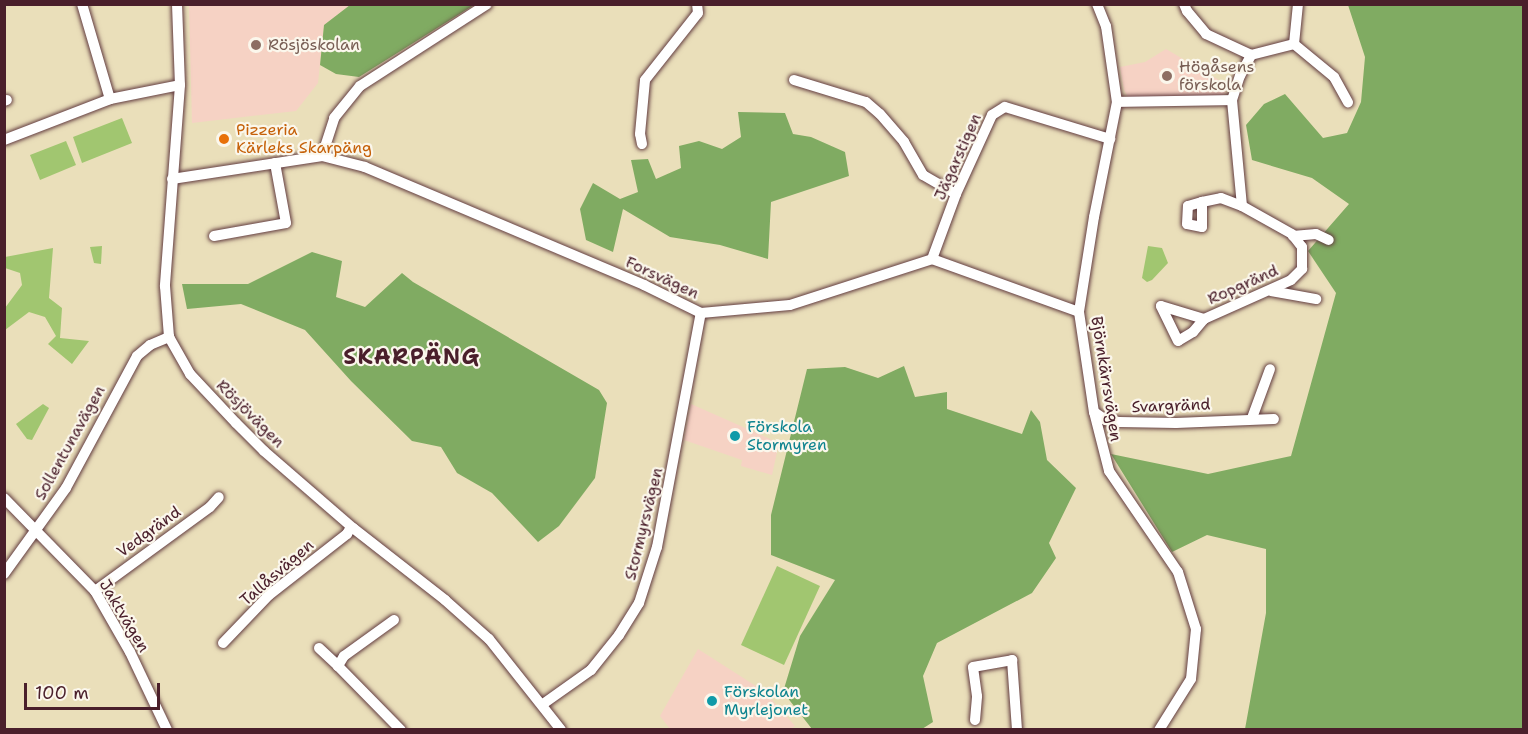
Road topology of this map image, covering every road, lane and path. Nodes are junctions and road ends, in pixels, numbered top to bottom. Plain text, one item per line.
1 (82, 4) edge
2 (177, 4) edge
3 (487, 4) edge
4 (697, 4) edge
5 (1097, 4) edge
6 (1184, 4) edge
7 (1298, 4) edge
8 (1294, 44) junction
9 (1251, 55) junction
10 (794, 80) dead end
11 (180, 85) junction
12 (110, 99) junction
13 (1232, 100) junction
14 (1117, 102) junction
15 (1348, 102) dead end
16 (1110, 139) junction
17 (4, 140) edge
18 (642, 144) dead end
19 (322, 156) junction
20 (275, 163) junction
21 (172, 179) junction
22 (956, 194) junction
23 (1202, 202) dead end
24 (1242, 206) junction
25 (214, 236) dead end
26 (1293, 236) junction
27 (1329, 240) dead end
28 (932, 260) junction
29 (1271, 291) junction
30 (1316, 299) dead end
31 (1079, 312) junction
32 (701, 313) junction
33 (1204, 320) dead end
34 (169, 337) junction
35 (1270, 369) dead end
36 (1094, 412) junction
37 (1252, 418) junction
38 (1274, 419) dead end
39 (219, 497) dead end
40 (4, 498) edge
41 (351, 527) junction
42 (36, 531) junction
43 (4, 574) edge
44 (95, 591) junction
45 (394, 620) dead end
46 (223, 643) dead end
47 (319, 648) dead end
48 (338, 666) junction
49 (543, 704) junction
50 (975, 720) dead end
51 (164, 728) edge
52 (400, 729) edge
53 (561, 729) edge
54 (1017, 729) edge
55 (1159, 729) edge

1 - 12 street
2 - 11 street, Rösjövägen
3 - 19 street
4 - 18 street
5 - 14 street, Björnkärrsvägen
6 - 9 street
7 - 8 street
8 - 9 street
8 - 15 street
9 - 13 street
10 - 22 street
11 - 12 street
11 - 21 street, Rösjövägen
12 - 17 street
13 - 14 street
13 - 24 street
14 - 16 street, Björnkärrsvägen
16 - 22 street, Jägarstigen
16 - 31 street, Björnkärrsvägen
19 - 20 street, Forsvägen
19 - 32 street, Forsvägen
20 - 21 street, Forsvägen
20 - 25 street
21 - 34 street, Rösjövägen
22 - 28 street, Jägarstigen
23 - 24 street
24 - 26 street
26 - 27 street
26 - 29 street, Ropgränd
28 - 31 street
28 - 32 street, Forsvägen
29 - 30 street
29 - 33 street, Ropgränd
31 - 36 street, Björnkärrsvägen
32 - 49 street, Stormyrsvägen
34 - 41 street, Rösjövägen
34 - 42 street, Sollentunavägen
35 - 37 street
36 - 37 street, Svargränd
36 - 55 street, Björnkärrsvägen
37 - 38 street, Svargränd
39 - 44 street, Vedgränd
40 - 42 street, Jaktvägen
41 - 46 street, Tallåsvägen
41 - 49 street, Rösjövägen
42 - 43 street, Sollentunavägen
42 - 44 street, Jaktvägen
44 - 51 street, Jaktvägen
45 - 48 street
47 - 48 street
48 - 52 street
49 - 53 street, Rösjövägen
50 - 54 street

